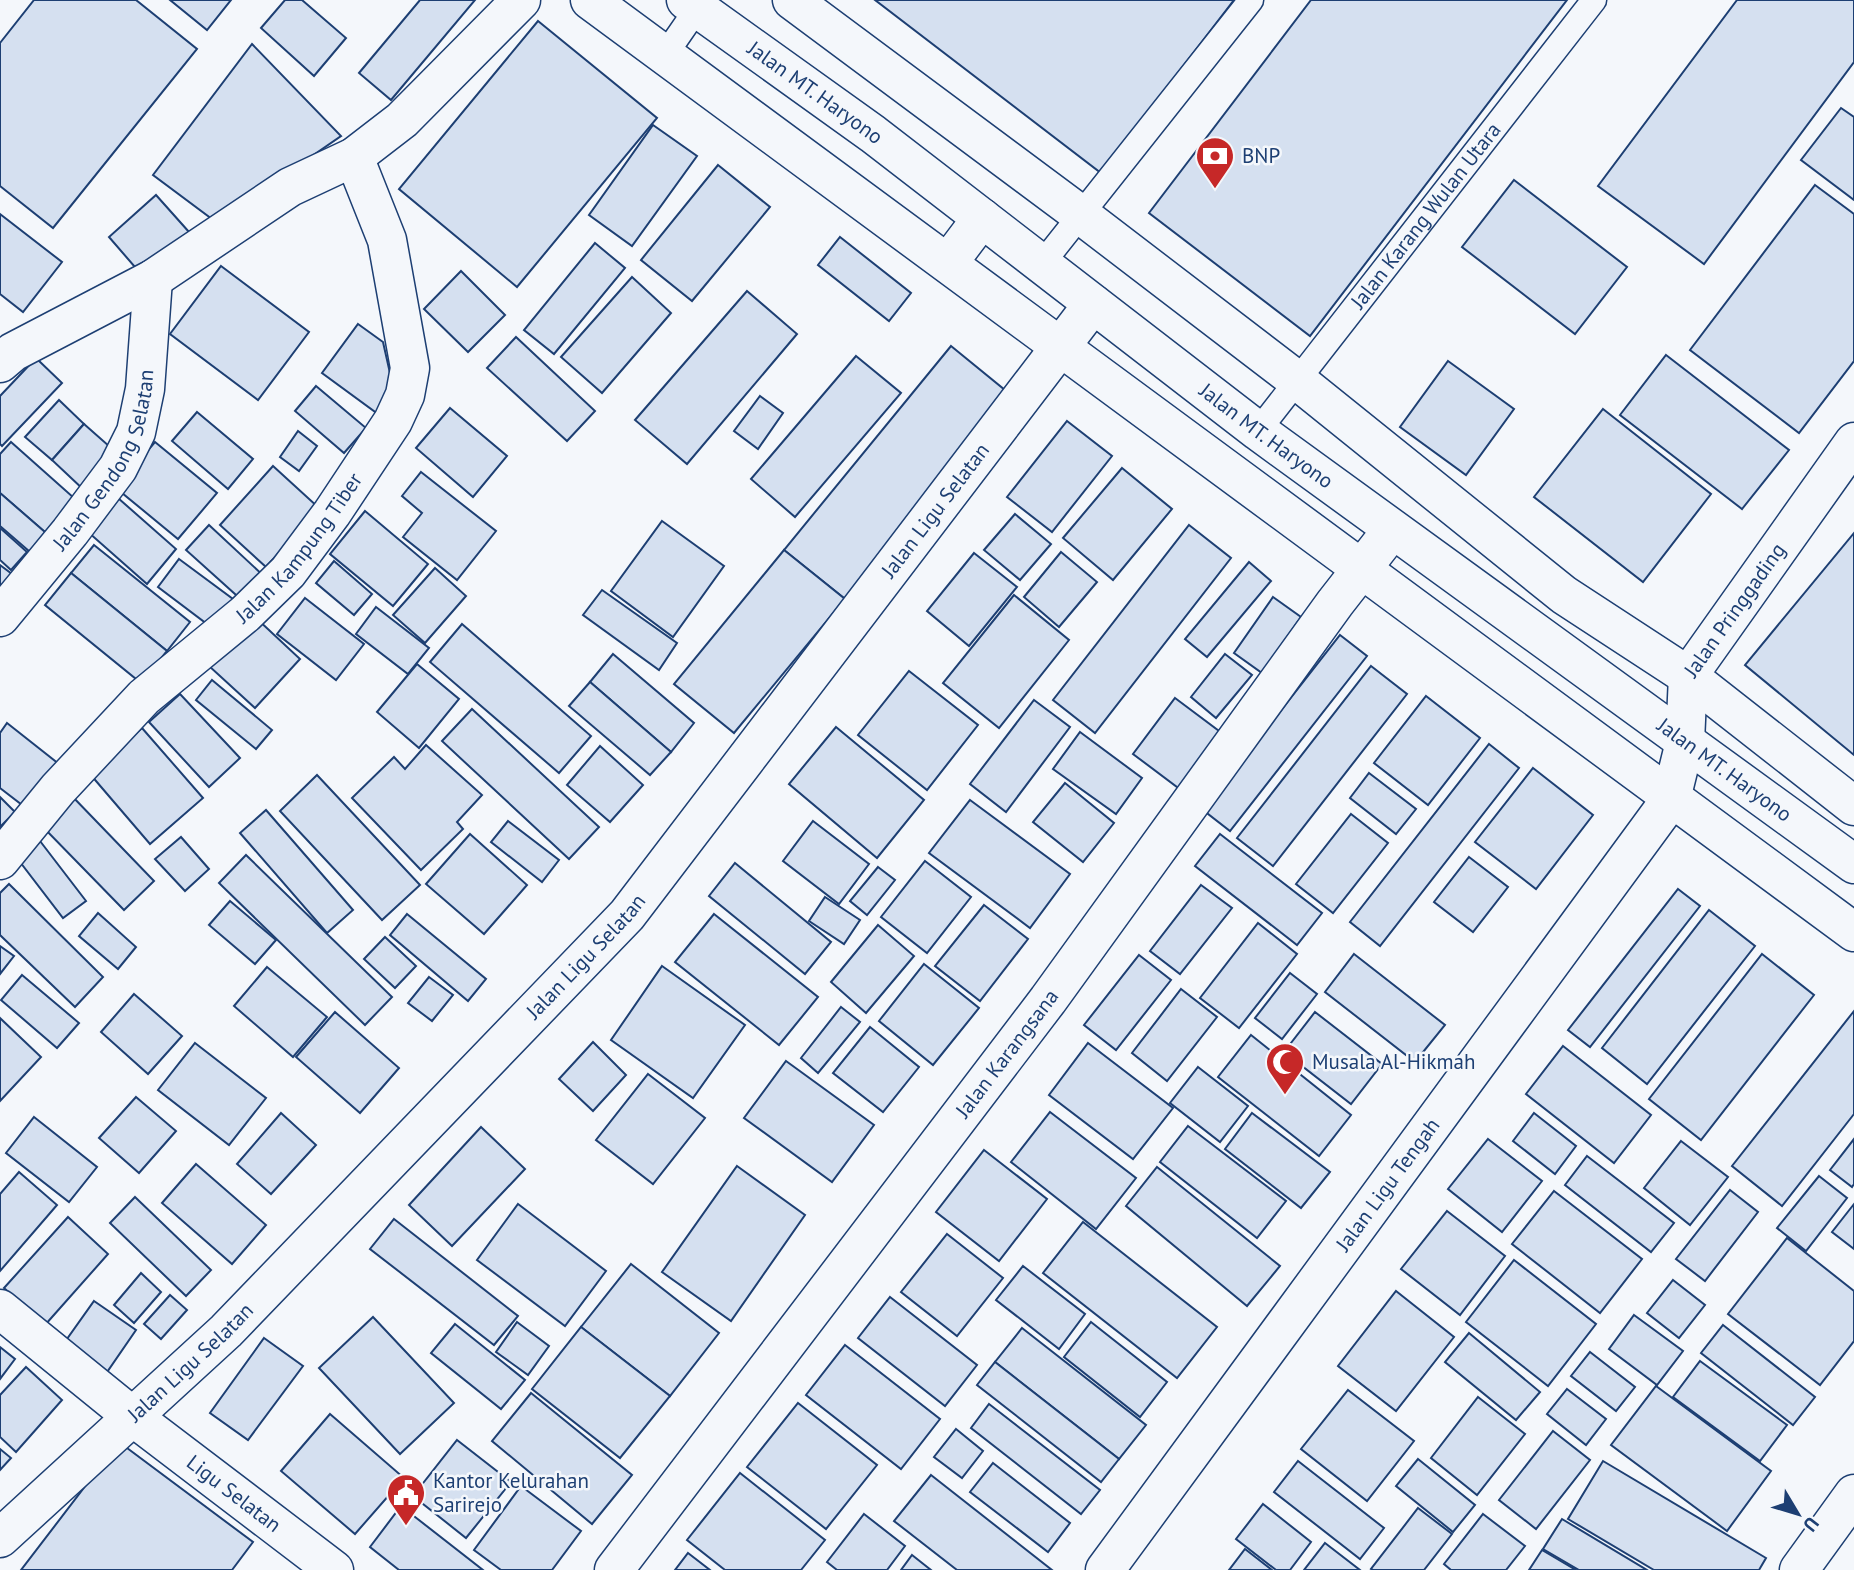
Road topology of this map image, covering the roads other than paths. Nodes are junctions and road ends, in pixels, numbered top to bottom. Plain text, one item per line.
1 (521, 0) edge
2 (590, 0) edge
3 (792, 0) edge
4 (1251, 0) edge
5 (1594, 0) edge
6 (696, 3) edge
7 (665, 55) junction
8 (354, 157) junction
9 (1081, 215) junction
10 (982, 218) junction
11 (948, 263) junction
12 (1041, 264) junction
13 (153, 279) junction
14 (1093, 304) junction
15 (1062, 346) junction
16 (0, 363) edge
17 (1298, 381) junction
18 (1258, 431) junction
19 (1854, 442) edge
20 (1392, 530) junction
21 (1361, 569) junction
22 (1563, 594) junction
23 (0, 617) edge
24 (1534, 633) junction
25 (1688, 676) junction
26 (1685, 742) junction
27 (1671, 799) junction
28 (1854, 806) edge
29 (0, 860) edge
30 (1854, 864) edge
31 (1853, 929) edge
32 (0, 1309) edge
33 (133, 1417) junction
34 (1854, 1494) edge
35 (0, 1538) edge
36 (334, 1570) edge
37 (614, 1570) edge
38 (1105, 1570) edge
39 (1799, 1570) edge

1 - 8 street
2 - 7 street
3 - 9 street
4 - 9 lane
5 - 17 lane, Jalan Karang Wulan Utara
6 - 7 lane
6 - 10 street, Jalan MT. Haryono
7 - 11 street
8 - 13 street
8 - 29 street, Jalan Kampung Tiber
9 - 12 lane
9 - 17 street
10 - 11 street
10 - 12 street, Jalan MT. Haryono
11 - 15 street
12 - 14 street, Jalan MT. Haryono
13 - 16 street
13 - 23 street, Jalan Gendong Selatan
14 - 15 street, Jalan Ligu Selatan
14 - 18 street, Jalan MT. Haryono
15 - 21 street
15 - 33 street, Jalan Ligu Selatan
17 - 18 lane, Jalan Karang Wulan Utara
17 - 22 street
18 - 20 street, Jalan MT. Haryono
19 - 25 street, Jalan Pringgading
20 - 21 street, Jalan Karangsana
20 - 24 street, Jalan MT. Haryono
21 - 27 street
21 - 37 street, Jalan Karangsana
22 - 24 street
22 - 25 street
24 - 26 street, Jalan MT. Haryono
25 - 26 street, Jalan Pringgading
25 - 28 street
26 - 27 street, Jalan Pringgading
26 - 30 street, Jalan MT. Haryono
27 - 31 street
27 - 38 street, Jalan Ligu Tengah
32 - 33 street, Ligu Selatan
33 - 35 street, Jalan Ligu Selatan
33 - 36 street, Ligu Selatan
34 - 39 street

